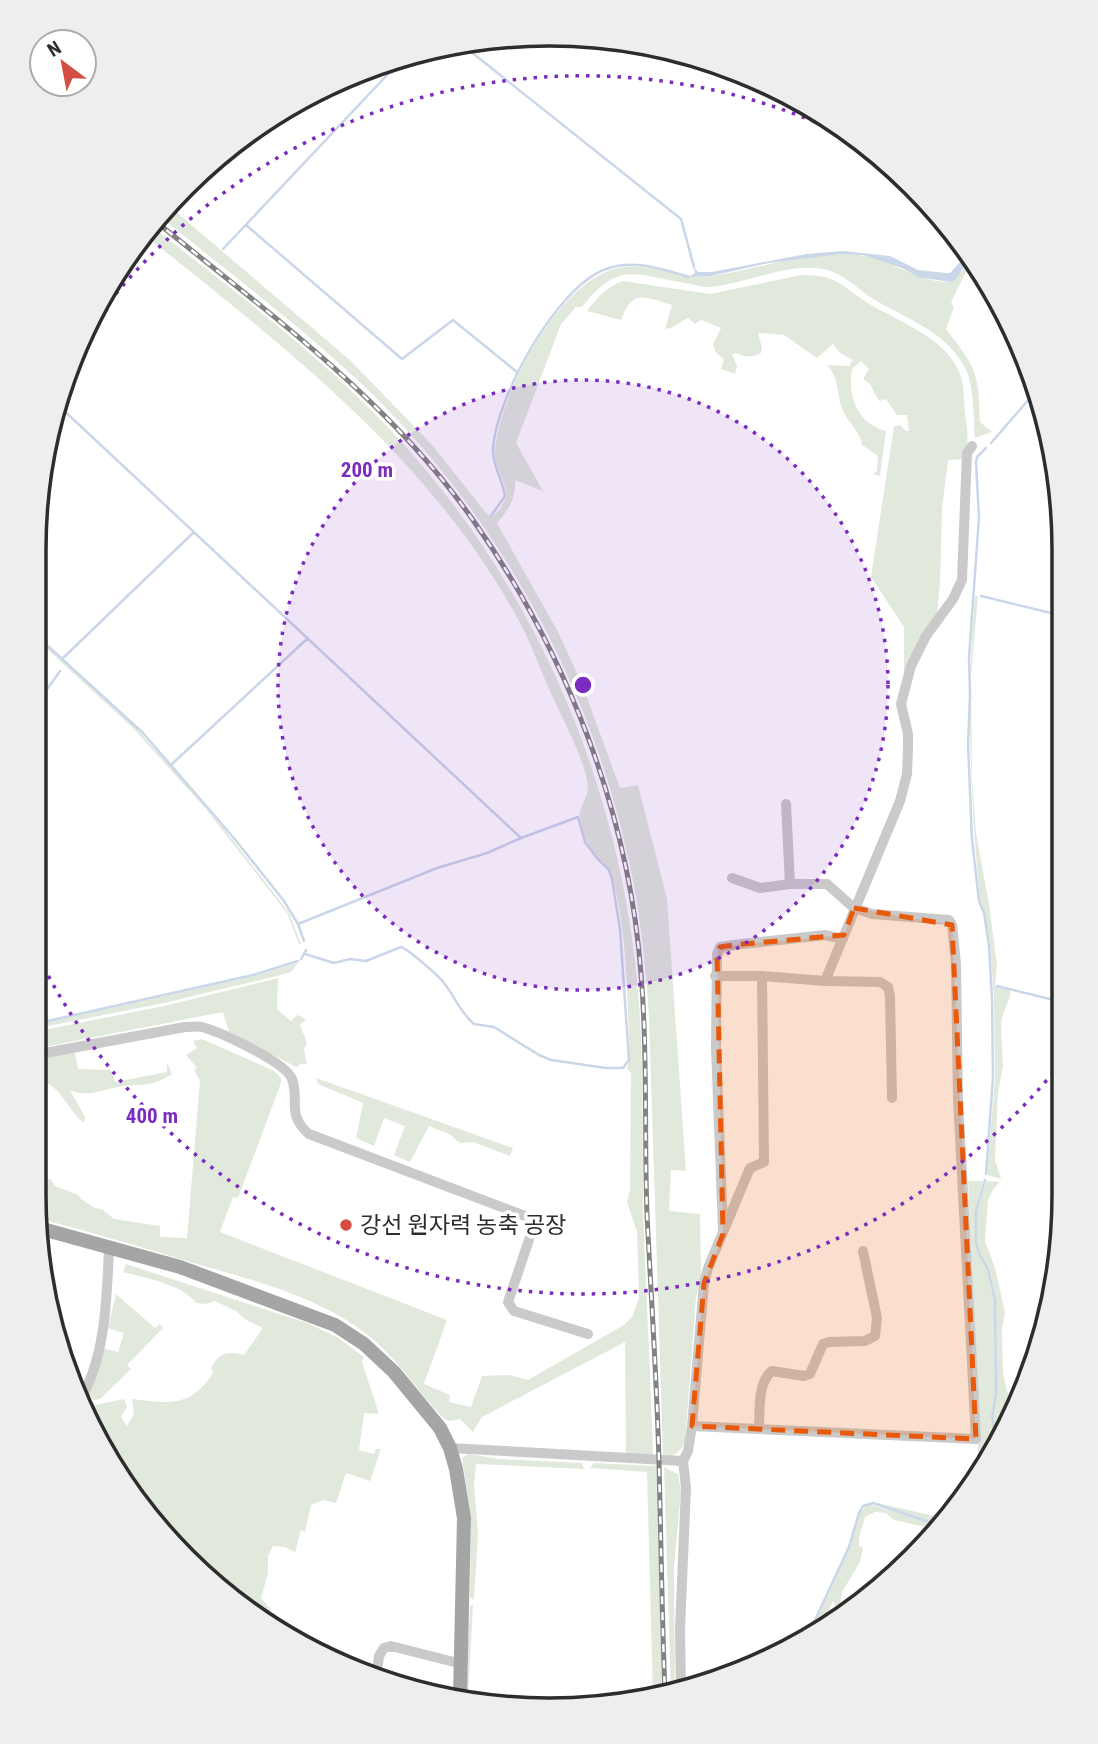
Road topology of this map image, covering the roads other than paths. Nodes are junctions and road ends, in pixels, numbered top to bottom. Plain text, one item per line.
1 (972, 446) dead end
2 (786, 804) dead end
3 (732, 878) dead end
4 (790, 884) junction
5 (854, 908) junction
6 (843, 939) junction
7 (715, 976) junction
8 (762, 976) junction
9 (825, 981) junction
10 (46, 1053) edge
11 (892, 1098) dead end
12 (47, 1230) edge
13 (723, 1234) junction
14 (109, 1247) junction
15 (863, 1251) dead end
16 (587, 1334) dead end
17 (84, 1389) edge
18 (692, 1426) junction
19 (759, 1429) junction
20 (450, 1448) junction
21 (683, 1461) junction
22 (462, 1664) junction
23 (377, 1668) edge
24 (681, 1680) edge
25 (460, 1690) edge

1 - 5 street
2 - 4 street
3 - 4 street
4 - 5 street
5 - 6 street
5 - 19 street
6 - 7 street
6 - 9 street
7 - 8 street
7 - 13 street
8 - 9 street
8 - 13 street
9 - 11 street
10 - 16 street
12 - 14 main road
13 - 18 street
14 - 17 street
14 - 20 main road
15 - 19 street
18 - 19 street
18 - 21 street
20 - 21 street
20 - 22 main road
21 - 24 street
22 - 23 street
22 - 25 main road

